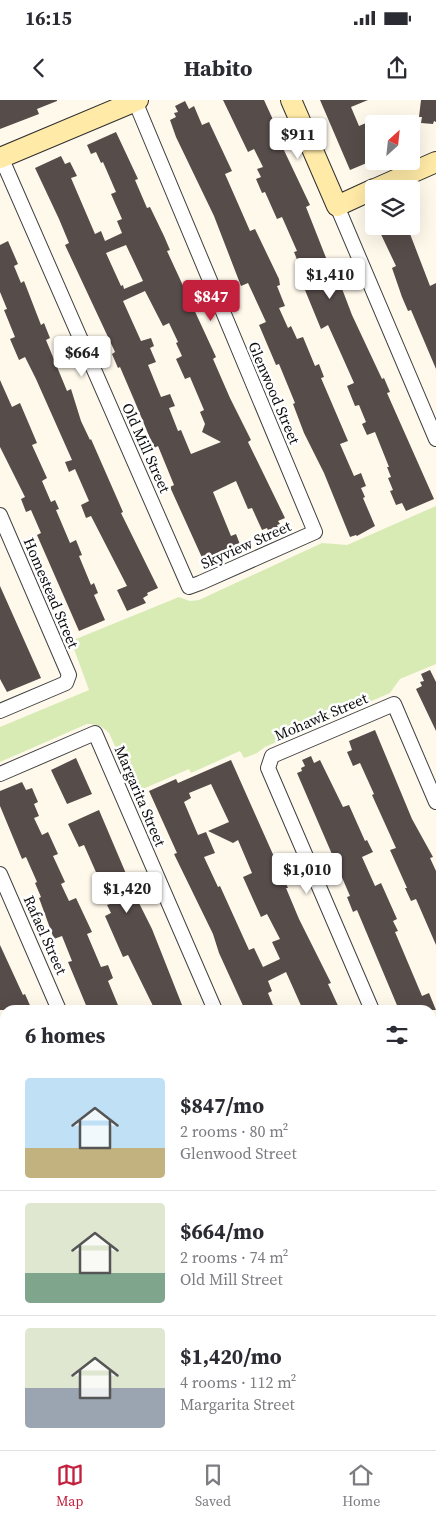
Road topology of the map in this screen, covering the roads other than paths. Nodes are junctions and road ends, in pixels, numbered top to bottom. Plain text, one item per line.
1 (291, 100) edge
2 (136, 101) edge
3 (1, 158) edge
4 (436, 162) edge
5 (395, 180) edge
6 (365, 193) edge
7 (336, 206) junction
8 (436, 438) edge
9 (0, 515) edge
10 (315, 532) joint
11 (189, 586) joint
12 (0, 711) edge
13 (0, 774) edge
14 (436, 802) edge
15 (0, 874) edge
16 (57, 1005) edge
17 (213, 1005) edge
18 (370, 1005) edge

1 - 7 street
2 - 3 street
2 - 10 street, Glenwood Street
3 - 11 street, Old Mill Street
4 - 5 street
6 - 7 street
7 - 8 street
9 - 12 street, Homestead Street
10 - 11 street, Skyview Street
13 - 17 street, Margarita Street
14 - 18 street, Mohawk Street
15 - 16 street, Rafael Street

